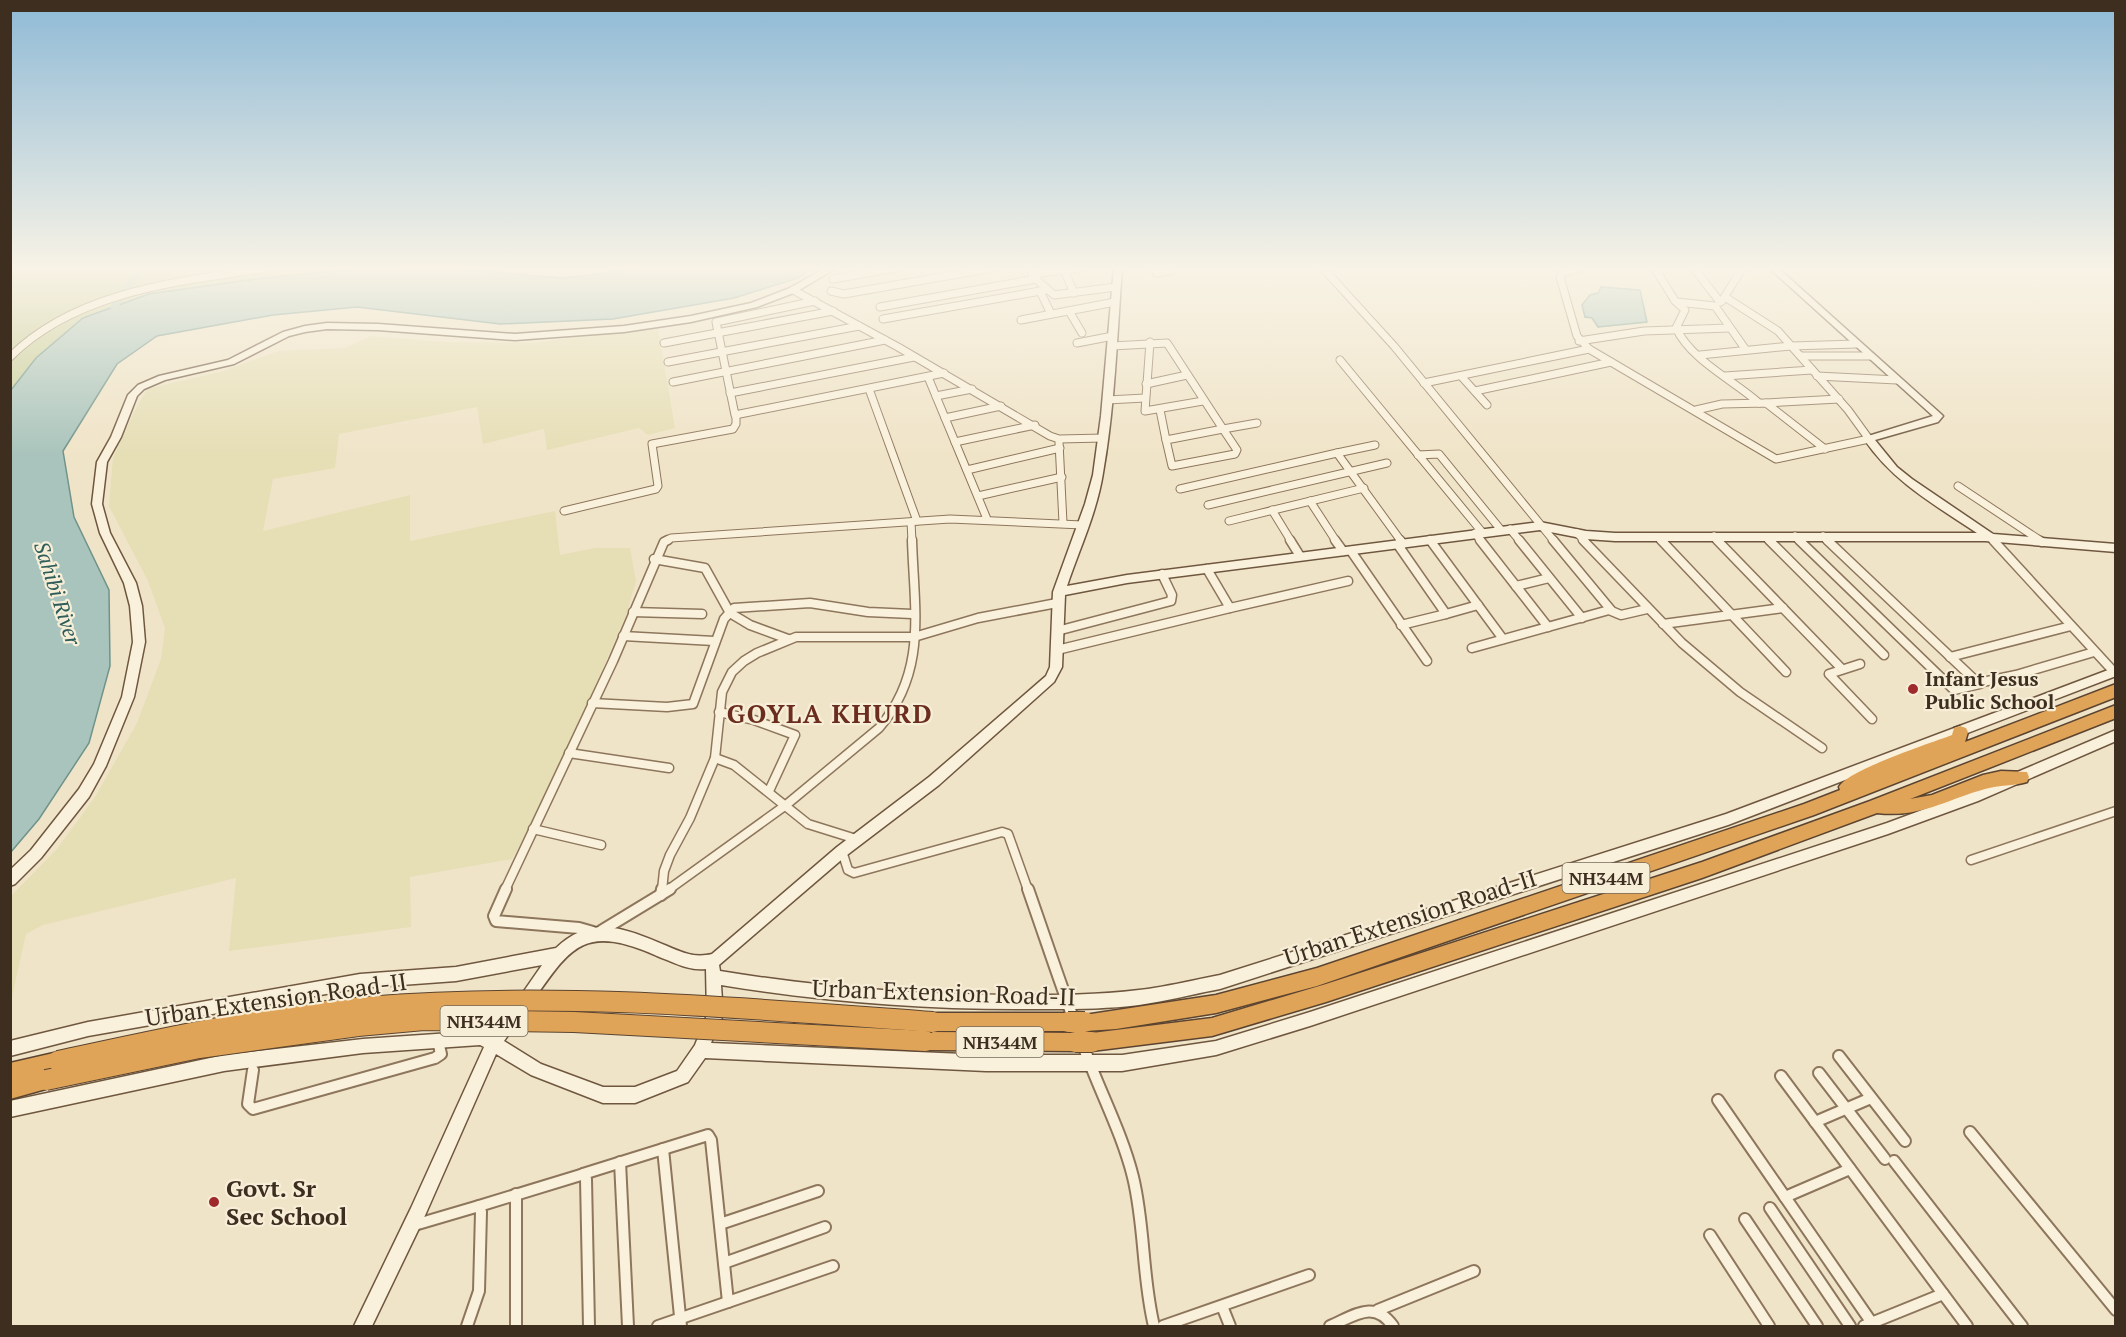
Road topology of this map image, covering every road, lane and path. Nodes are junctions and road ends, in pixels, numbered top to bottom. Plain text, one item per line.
1 (48, 329) edge
2 (307, 329) edge
3 (407, 329) edge
4 (619, 329) edge
5 (717, 329) edge
6 (741, 329) edge
7 (842, 329) edge
8 (866, 329) edge
9 (1080, 329) edge
10 (1113, 329) edge
11 (1377, 329) edge
12 (1575, 329) edge
13 (1692, 329) edge
14 (1730, 329) edge
15 (1775, 329) edge
16 (1841, 329) edge
17 (1676, 330) junction
18 (1082, 333) dead end
19 (718, 334) junction
20 (885, 340) junction
21 (1112, 341) junction
22 (1579, 341) junction
23 (1149, 342) junction
24 (664, 343) dead end
25 (1077, 343) dead end
26 (1857, 344) junction
27 (1791, 346) junction
28 (1589, 349) junction
29 (1746, 350) junction
30 (723, 352) junction
31 (1700, 355) junction
32 (1870, 356) junction
33 (10, 357) edge
34 (914, 357) junction
35 (1801, 357) junction
36 (1340, 360) dead end
37 (668, 362) dead end
38 (1611, 362) junction
39 (726, 372) junction
40 (944, 373) junction
41 (1815, 373) junction
42 (1187, 375) junction
43 (928, 376) junction
44 (1461, 376) junction
45 (1725, 376) junction
46 (1897, 380) junction
47 (673, 382) dead end
48 (1424, 383) junction
49 (1146, 384) junction
50 (869, 389) junction
51 (972, 389) junction
52 (1475, 391) junction
53 (730, 393) junction
54 (936, 396) junction
55 (1145, 398) junction
56 (1839, 399) junction
57 (1107, 400) junction
58 (1203, 401) junction
59 (1762, 403) junction
60 (1487, 405) dead end
61 (1001, 406) junction
62 (1160, 410) junction
63 (1696, 410) junction
64 (736, 415) junction
65 (945, 418) junction
66 (1257, 423) dead end
67 (1035, 425) junction
68 (1223, 430) junction
69 (1104, 438) junction
70 (1059, 439) junction
71 (1869, 439) junction
72 (1166, 440) junction
73 (955, 442) junction
74 (1375, 445) dead end
75 (1060, 448) junction
76 (1825, 449) junction
77 (1337, 453) junction
78 (1418, 455) junction
79 (1387, 462) dead end
80 (966, 471) junction
81 (1352, 471) junction
82 (1062, 477) junction
83 (1958, 486) dead end
84 (1364, 488) junction
85 (1180, 489) dead end
86 (978, 496) junction
87 (1310, 501) junction
88 (1208, 504) dead end
89 (1272, 510) junction
90 (564, 511) dead end
91 (987, 519) junction
92 (914, 521) junction
93 (1229, 521) dead end
94 (1063, 523) junction
95 (1082, 525) junction
96 (1540, 526) junction
97 (1505, 529) junction
98 (1478, 533) junction
99 (1577, 533) junction
100 (1714, 536) junction
101 (1795, 536) junction
102 (1822, 536) junction
103 (1659, 537) junction
104 (1766, 537) junction
105 (1991, 537) junction
106 (1430, 540) junction
107 (2042, 542) junction
108 (1400, 544) junction
109 (2115, 548) edge
110 (1347, 551) junction
111 (1300, 556) junction
112 (654, 559) junction
113 (1207, 569) junction
114 (1162, 574) junction
115 (1549, 578) junction
116 (1348, 581) dead end
117 (1516, 586) junction
118 (1058, 597) junction
119 (1478, 605) junction
120 (1230, 608) junction
121 (1784, 608) junction
122 (1647, 609) junction
123 (1611, 610) junction
124 (729, 611) junction
125 (633, 612) junction
126 (702, 614) dead end
127 (912, 614) junction
128 (1446, 614) junction
129 (1732, 615) junction
130 (1582, 618) junction
131 (1663, 624) junction
132 (1401, 625) junction
133 (2071, 626) junction
134 (1548, 627) junction
135 (1057, 631) junction
136 (623, 636) junction
137 (914, 637) junction
138 (788, 639) junction
139 (1503, 639) junction
140 (714, 641) junction
141 (1472, 648) dead end
142 (1057, 650) junction
143 (2094, 652) junction
144 (1884, 655) dead end
145 (1950, 657) junction
146 (1427, 661) dead end
147 (1860, 664) dead end
148 (1842, 669) junction
149 (1786, 672) dead end
150 (2114, 672) edge
151 (1980, 684) junction
152 (2115, 690) edge
153 (592, 703) junction
154 (2115, 711) edge
155 (720, 712) junction
156 (1872, 719) dead end
157 (1960, 732) junction
158 (2115, 735) edge
159 (1822, 748) dead end
160 (569, 753) junction
161 (715, 758) junction
162 (669, 768) dead end
163 (2021, 777) junction
164 (770, 791) junction
165 (1841, 797) junction
166 (786, 805) junction
167 (1876, 806) junction
168 (2115, 811) edge
169 (533, 829) junction
170 (856, 839) junction
171 (601, 845) dead end
172 (842, 851) junction
173 (1971, 860) dead end
174 (10, 880) edge
175 (661, 895) junction
176 (597, 931) junction
177 (557, 955) junction
178 (712, 961) junction
179 (715, 977) junction
180 (1070, 1002) junction
181 (438, 1041) junction
182 (493, 1043) junction
183 (10, 1048) edge
184 (701, 1050) junction
185 (1839, 1056) dead end
186 (1090, 1063) junction
187 (253, 1070) dead end
188 (10, 1073) edge
189 (1819, 1073) dead end
190 (1781, 1076) dead end
191 (10, 1089) edge
192 (1871, 1098) junction
193 (1718, 1100) dead end
194 (10, 1109) edge
195 (1846, 1109) junction
196 (1815, 1122) junction
197 (1970, 1132) dead end
198 (1905, 1141) dead end
199 (663, 1149) junction
200 (620, 1162) junction
201 (1850, 1168) junction
202 (583, 1174) junction
203 (818, 1191) dead end
204 (516, 1194) junction
205 (1785, 1197) junction
206 (479, 1206) junction
207 (1770, 1208) dead end
208 (1745, 1219) dead end
209 (720, 1224) junction
210 (411, 1226) junction
211 (825, 1227) dead end
212 (1710, 1235) dead end
213 (724, 1263) junction
214 (833, 1266) dead end
215 (1474, 1271) dead end
216 (1309, 1275) dead end
217 (1943, 1294) junction
218 (728, 1302) junction
219 (1222, 1306) junction
220 (1378, 1310) junction
221 (2115, 1311) edge
222 (681, 1323) edge
223 (1870, 1325) edge
224 (363, 1326) edge
225 (467, 1326) edge
226 (516, 1326) edge
227 (589, 1326) edge
228 (628, 1326) edge
229 (658, 1326) edge
230 (1154, 1326) edge
231 (1162, 1326) edge
232 (1230, 1326) edge
233 (1330, 1326) edge
234 (1393, 1326) edge
235 (1769, 1326) edge
236 (1817, 1326) edge
237 (1850, 1326) edge
238 (1967, 1326) edge
239 (2022, 1326) edge

1 - 33 street
2 - 174 street
3 - 4 street
5 - 19 street
6 - 19 street
7 - 30 street
8 - 20 street
9 - 18 street
10 - 21 street
11 - 48 street
12 - 22 street
13 - 17 street
14 - 29 street
15 - 27 street
16 - 26 street
17 - 22 street
17 - 31 street
19 - 24 street
19 - 30 street
20 - 34 street
20 - 39 street
21 - 23 street
21 - 25 street
21 - 57 street
22 - 28 street
23 - 42 street
23 - 49 street
26 - 27 street
26 - 32 street
27 - 29 street
27 - 35 street
28 - 38 street
28 - 44 street
29 - 31 street
30 - 37 street
30 - 39 street
31 - 45 street
32 - 35 street
32 - 46 street
34 - 40 street
34 - 53 street
35 - 41 street
36 - 78 street
38 - 52 street
38 - 63 street
39 - 47 street
39 - 53 street
40 - 43 street
40 - 51 street
41 - 45 street
41 - 46 street
41 - 56 street
42 - 49 street
42 - 58 street
43 - 50 street
43 - 54 street
44 - 48 street
44 - 52 street
45 - 59 street
46 - 71 street
48 - 96 street
49 - 55 street
50 - 64 street
50 - 92 street
51 - 54 street
51 - 61 street
52 - 60 street
53 - 64 street
54 - 65 street
55 - 57 street
55 - 62 street
56 - 59 street
56 - 71 street
57 - 69 street
58 - 62 street
58 - 68 street
59 - 63 street
59 - 76 street
61 - 65 street
61 - 67 street
62 - 72 street
63 - 76 street
64 - 90 street
65 - 73 street
66 - 68 street
67 - 70 street
67 - 73 street
68 - 72 street
68 - 72 street
69 - 70 street
69 - 95 street
70 - 75 street
71 - 76 street
71 - 105 street
73 - 80 street
74 - 77 street
75 - 80 street
75 - 82 street
77 - 81 street
77 - 85 street
78 - 97 street
78 - 98 street
79 - 81 street
80 - 86 street
81 - 84 street
81 - 88 street
82 - 86 street
82 - 94 street
83 - 107 street
84 - 87 street
84 - 108 street
86 - 91 street
87 - 89 street
87 - 110 street
89 - 93 street
89 - 111 street
91 - 92 street
91 - 94 street
92 - 112 street
92 - 127 street
94 - 95 street
95 - 118 street
96 - 97 street
96 - 99 street
96 - 123 street
97 - 98 street
97 - 115 street
98 - 106 street
98 - 117 street
99 - 103 street
99 - 122 street
100 - 103 street
100 - 104 street
100 - 121 street
101 - 102 street
101 - 104 street
101 - 151 street
102 - 105 street
102 - 145 street
103 - 129 street
104 - 144 street
105 - 107 street
105 - 133 street
106 - 108 street
106 - 119 street
107 - 109 street
108 - 110 street
108 - 128 street
110 - 111 street
110 - 132 street
111 - 113 street
112 - 124 street
112 - 125 street
113 - 114 street
113 - 120 street
114 - 118 street
114 - 135 street
115 - 117 street
115 - 130 street
116 - 120 street
117 - 134 street
118 - 135 street
118 - 137 street
119 - 128 street
119 - 139 street
120 - 142 street
121 - 129 street
121 - 148 street
122 - 123 street
122 - 131 street
123 - 130 street
124 - 127 street
124 - 138 street
124 - 140 street
125 - 126 street
125 - 136 street
127 - 137 street
128 - 132 street
129 - 131 street
129 - 149 street
130 - 134 street
131 - 159 street
132 - 146 street
133 - 143 street
133 - 145 street
134 - 139 street
135 - 142 street
136 - 140 street
136 - 153 street
137 - 138 street
137 - 166 street
138 - 155 street
139 - 141 street
140 - 153 street
142 - 170 street
143 - 150 street
143 - 151 street
145 - 151 street
147 - 148 street
148 - 156 street
150 - 157 street
152 - 165 highway, Urban Extension Road-II / NH344M
153 - 160 street
154 - 167 highway, Urban Extension Road-II / NH344M
155 - 161 street
155 - 164 street
157 - 165 highway
157 - 180 street
158 - 163 street
160 - 162 street
160 - 169 street
161 - 164 street
161 - 175 street
163 - 167 highway
163 - 186 street
164 - 166 street
165 - 188 highway, Urban Extension Road-II / NH344M, bridge
166 - 170 street
166 - 175 street
167 - 191 highway, Urban Extension Road-II / NH344M, bridge
168 - 173 street
169 - 171 street
169 - 176 street
170 - 172 street
172 - 178 street
172 - 180 street
175 - 176 street
176 - 177 street
176 - 178 street
177 - 182 street
177 - 183 street
178 - 179 street
179 - 180 street
179 - 184 street
180 - 186 street
181 - 182 street
181 - 187 street
181 - 194 street
182 - 184 street
182 - 210 street
184 - 186 street
185 - 192 street
186 - 230 street
189 - 195 street
190 - 196 street
192 - 195 street
192 - 198 street
193 - 205 street
195 - 196 street
195 - 239 street
196 - 201 street
197 - 221 street
199 - 200 street
199 - 209 street
199 - 222 street
200 - 202 street
200 - 228 street
201 - 205 street
201 - 217 street
202 - 204 street
202 - 227 street
203 - 209 street
204 - 206 street
204 - 226 street
205 - 223 street
206 - 210 street
206 - 225 street
207 - 237 street
208 - 236 street
209 - 213 street
210 - 224 street
211 - 213 street
212 - 235 street
213 - 218 street
214 - 218 street
215 - 220 street
216 - 219 street
217 - 223 street
217 - 238 street
218 - 222 street
219 - 231 street
219 - 232 street
220 - 233 street
220 - 234 street
222 - 229 street

